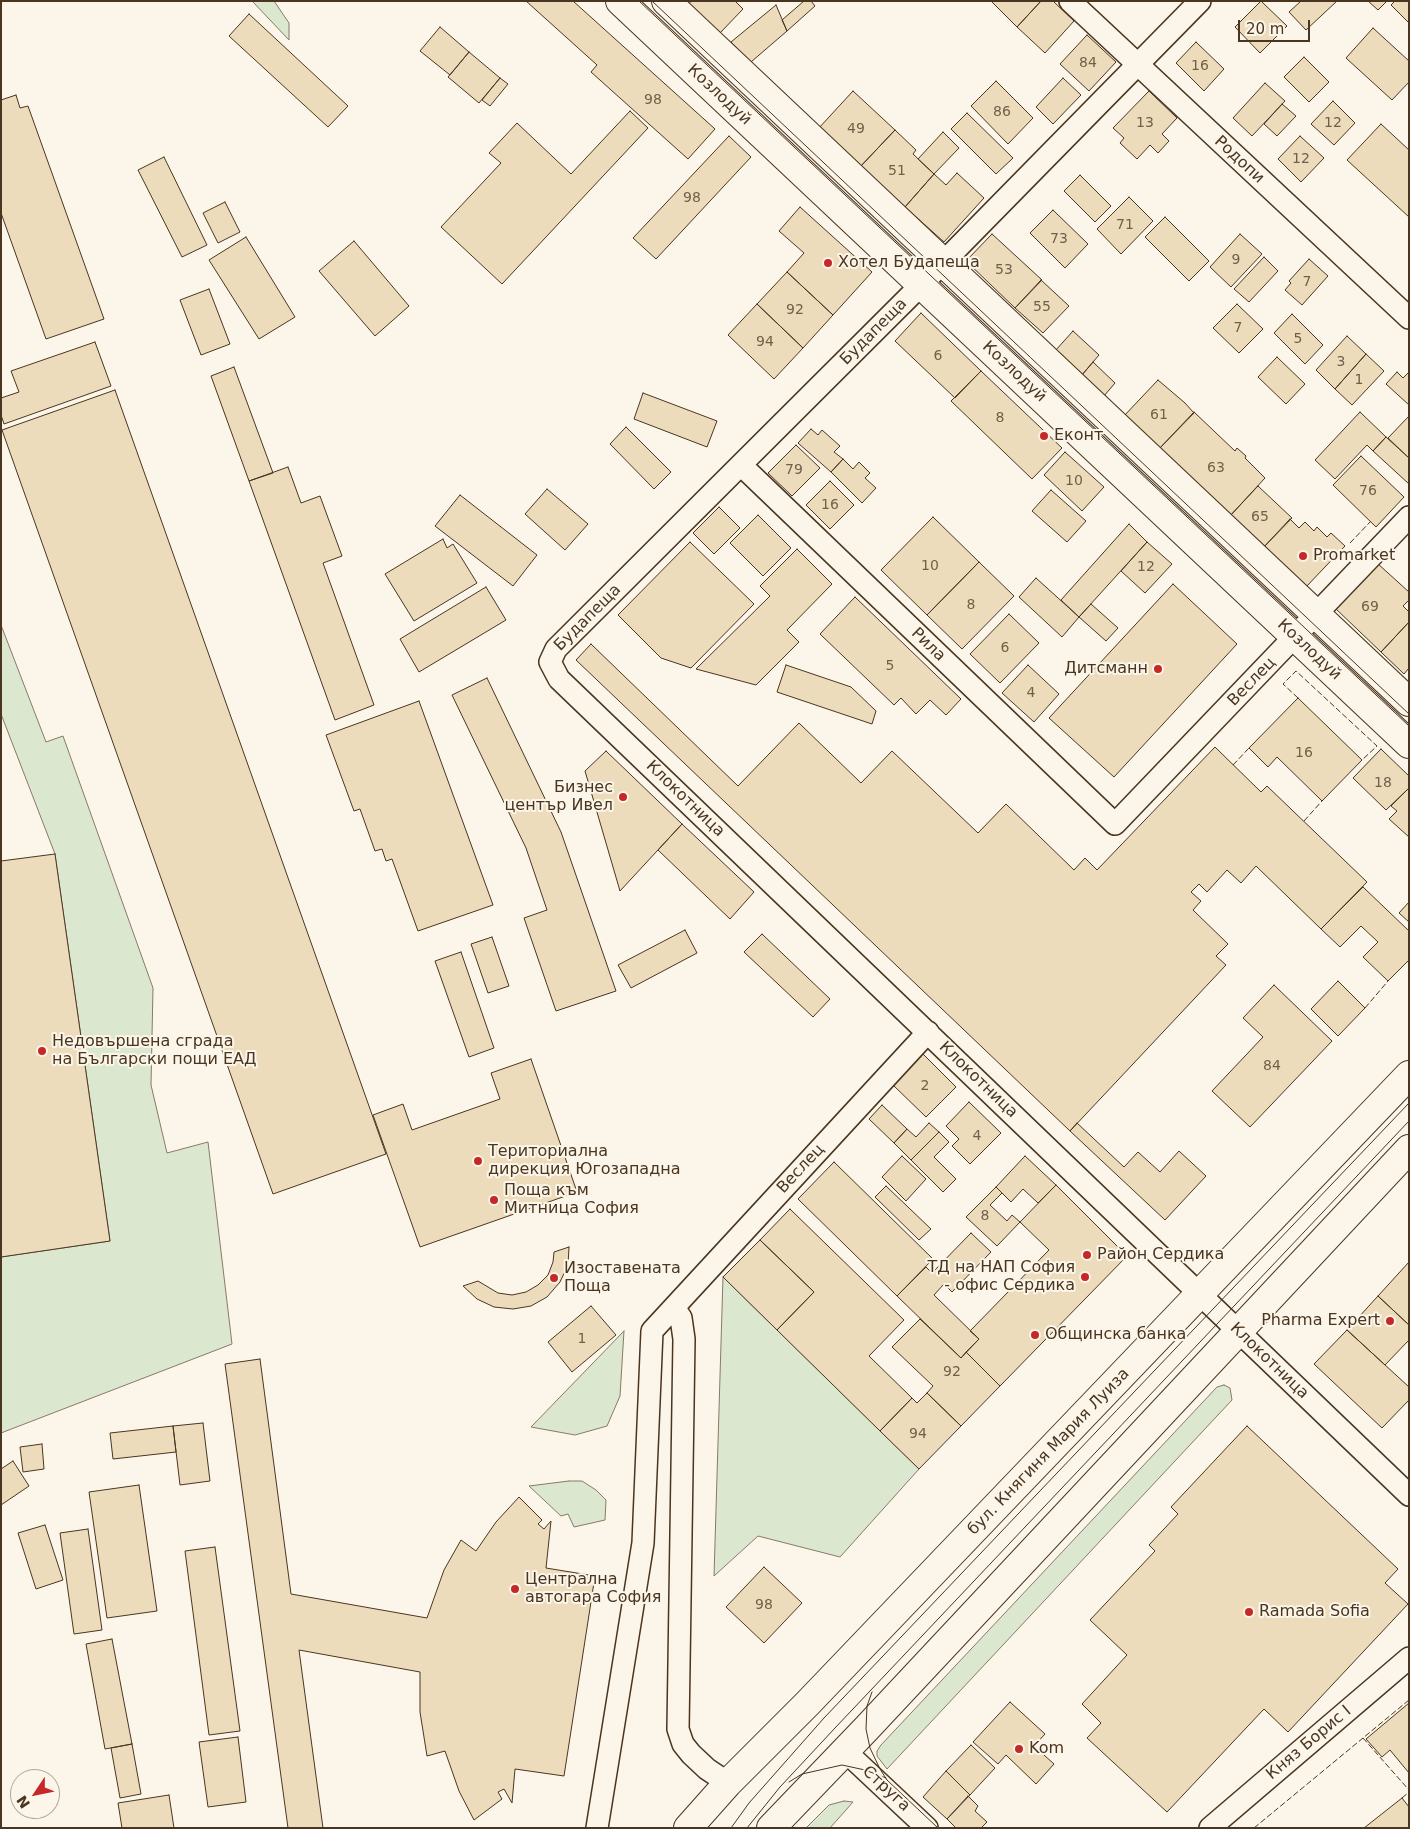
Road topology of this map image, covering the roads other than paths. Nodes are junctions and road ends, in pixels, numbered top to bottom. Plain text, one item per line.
1 (620, 1) edge
2 (666, 1) edge
3 (1070, 1) edge
4 (1200, 1) edge
5 (1138, 65) junction
6 (943, 263) junction
7 (921, 285) junction
8 (1409, 318) edge
9 (741, 465) junction
10 (1409, 517) edge
11 (1316, 615) junction
12 (1295, 637) junction
13 (550, 662) joint
14 (1409, 702) edge
15 (1409, 744) edge
16 (1115, 824) joint
17 (928, 1032) junction
18 (1409, 1075) edge
19 (1409, 1149) edge
20 (1200, 1294) junction
21 (674, 1307) junction
22 (1238, 1331) junction
23 (1409, 1495) edge
24 (1409, 1658) edge
25 (845, 1751) junction
26 (728, 1783) junction
27 (596, 1828) edge
28 (688, 1828) edge
29 (771, 1828) edge
30 (927, 1828) edge
31 (1210, 1828) edge

1 - 7 main road, Козлодуй
2 - 6 main road, Козлодуй
3 - 5 street, Родопи
4 - 5 street, Будапеща
5 - 6 street, Будапеща
5 - 8 street, Родопи
6 - 7 street, Будапеща
6 - 11 main road, Козлодуй
7 - 9 street, Будапеща
7 - 12 main road, Козлодуй
9 - 13 street, Будапеща
9 - 16 street, Рила
10 - 11 street, Веслец
11 - 12 street, Веслец
11 - 14 main road, Козлодуй
12 - 15 main road, Козлодуй
12 - 16 street, Веслец
13 - 17 street, Клокотница
17 - 20 street, Клокотница
17 - 21 street, Веслец
18 - 20 main road, бул. Княгиня Мария Луиза
19 - 22 main road
20 - 22 street, Клокотница
20 - 26 main road, бул. Княгиня Мария Луиза
21 - 26 street
21 - 27 street, Веслец
22 - 23 street, Клокотница
22 - 25 main road
24 - 31 street, Княз Борис I
25 - 29 main road
25 - 30 street, Струга
26 - 28 main road, бул. Княгиня Мария Луиза

